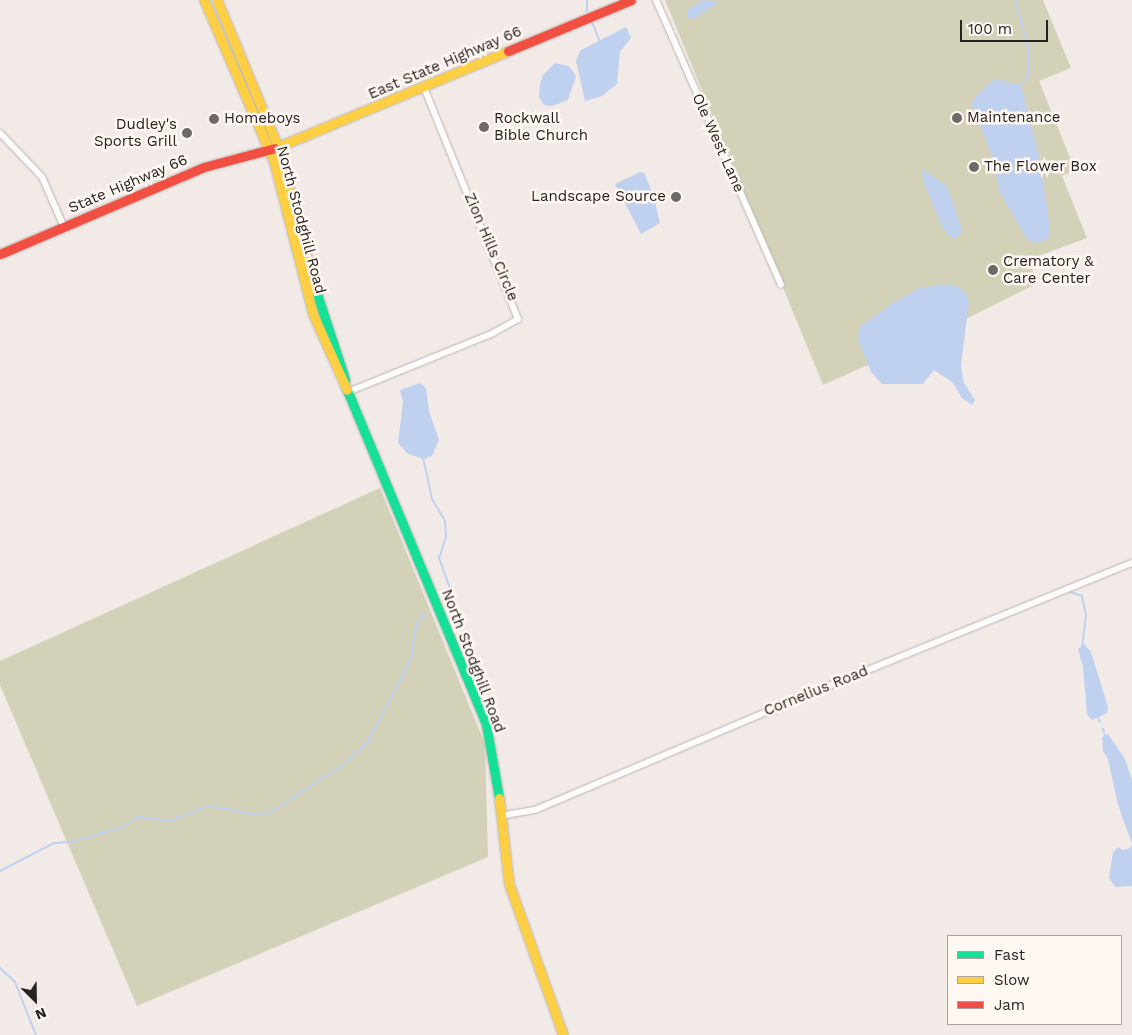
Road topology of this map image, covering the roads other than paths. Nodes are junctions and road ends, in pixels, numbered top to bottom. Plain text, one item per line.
1 (204, 0) edge
2 (217, 0) edge
3 (632, 0) edge
4 (656, 0) edge
5 (424, 88) junction
6 (0, 133) edge
7 (274, 148) junction
8 (64, 227) junction
9 (0, 254) edge
10 (781, 285) dead end
11 (348, 392) junction
12 (1132, 563) edge
13 (500, 816) junction
14 (563, 1035) edge

1 - 7 main road, North Stodghill Road
2 - 7 main road, North Stodghill Road
3 - 5 main road, East State Highway 66
4 - 10 street, Ole West Lane
5 - 7 main road, East State Highway 66
5 - 11 street, Zion Hills Circle
6 - 8 street
7 - 8 main road, State Highway 66
7 - 11 main road, North Stodghill Road
8 - 9 main road, State Highway 66
11 - 13 main road, North Stodghill Road
12 - 13 street, Cornelius Road
13 - 14 main road, North Stodghill Road

